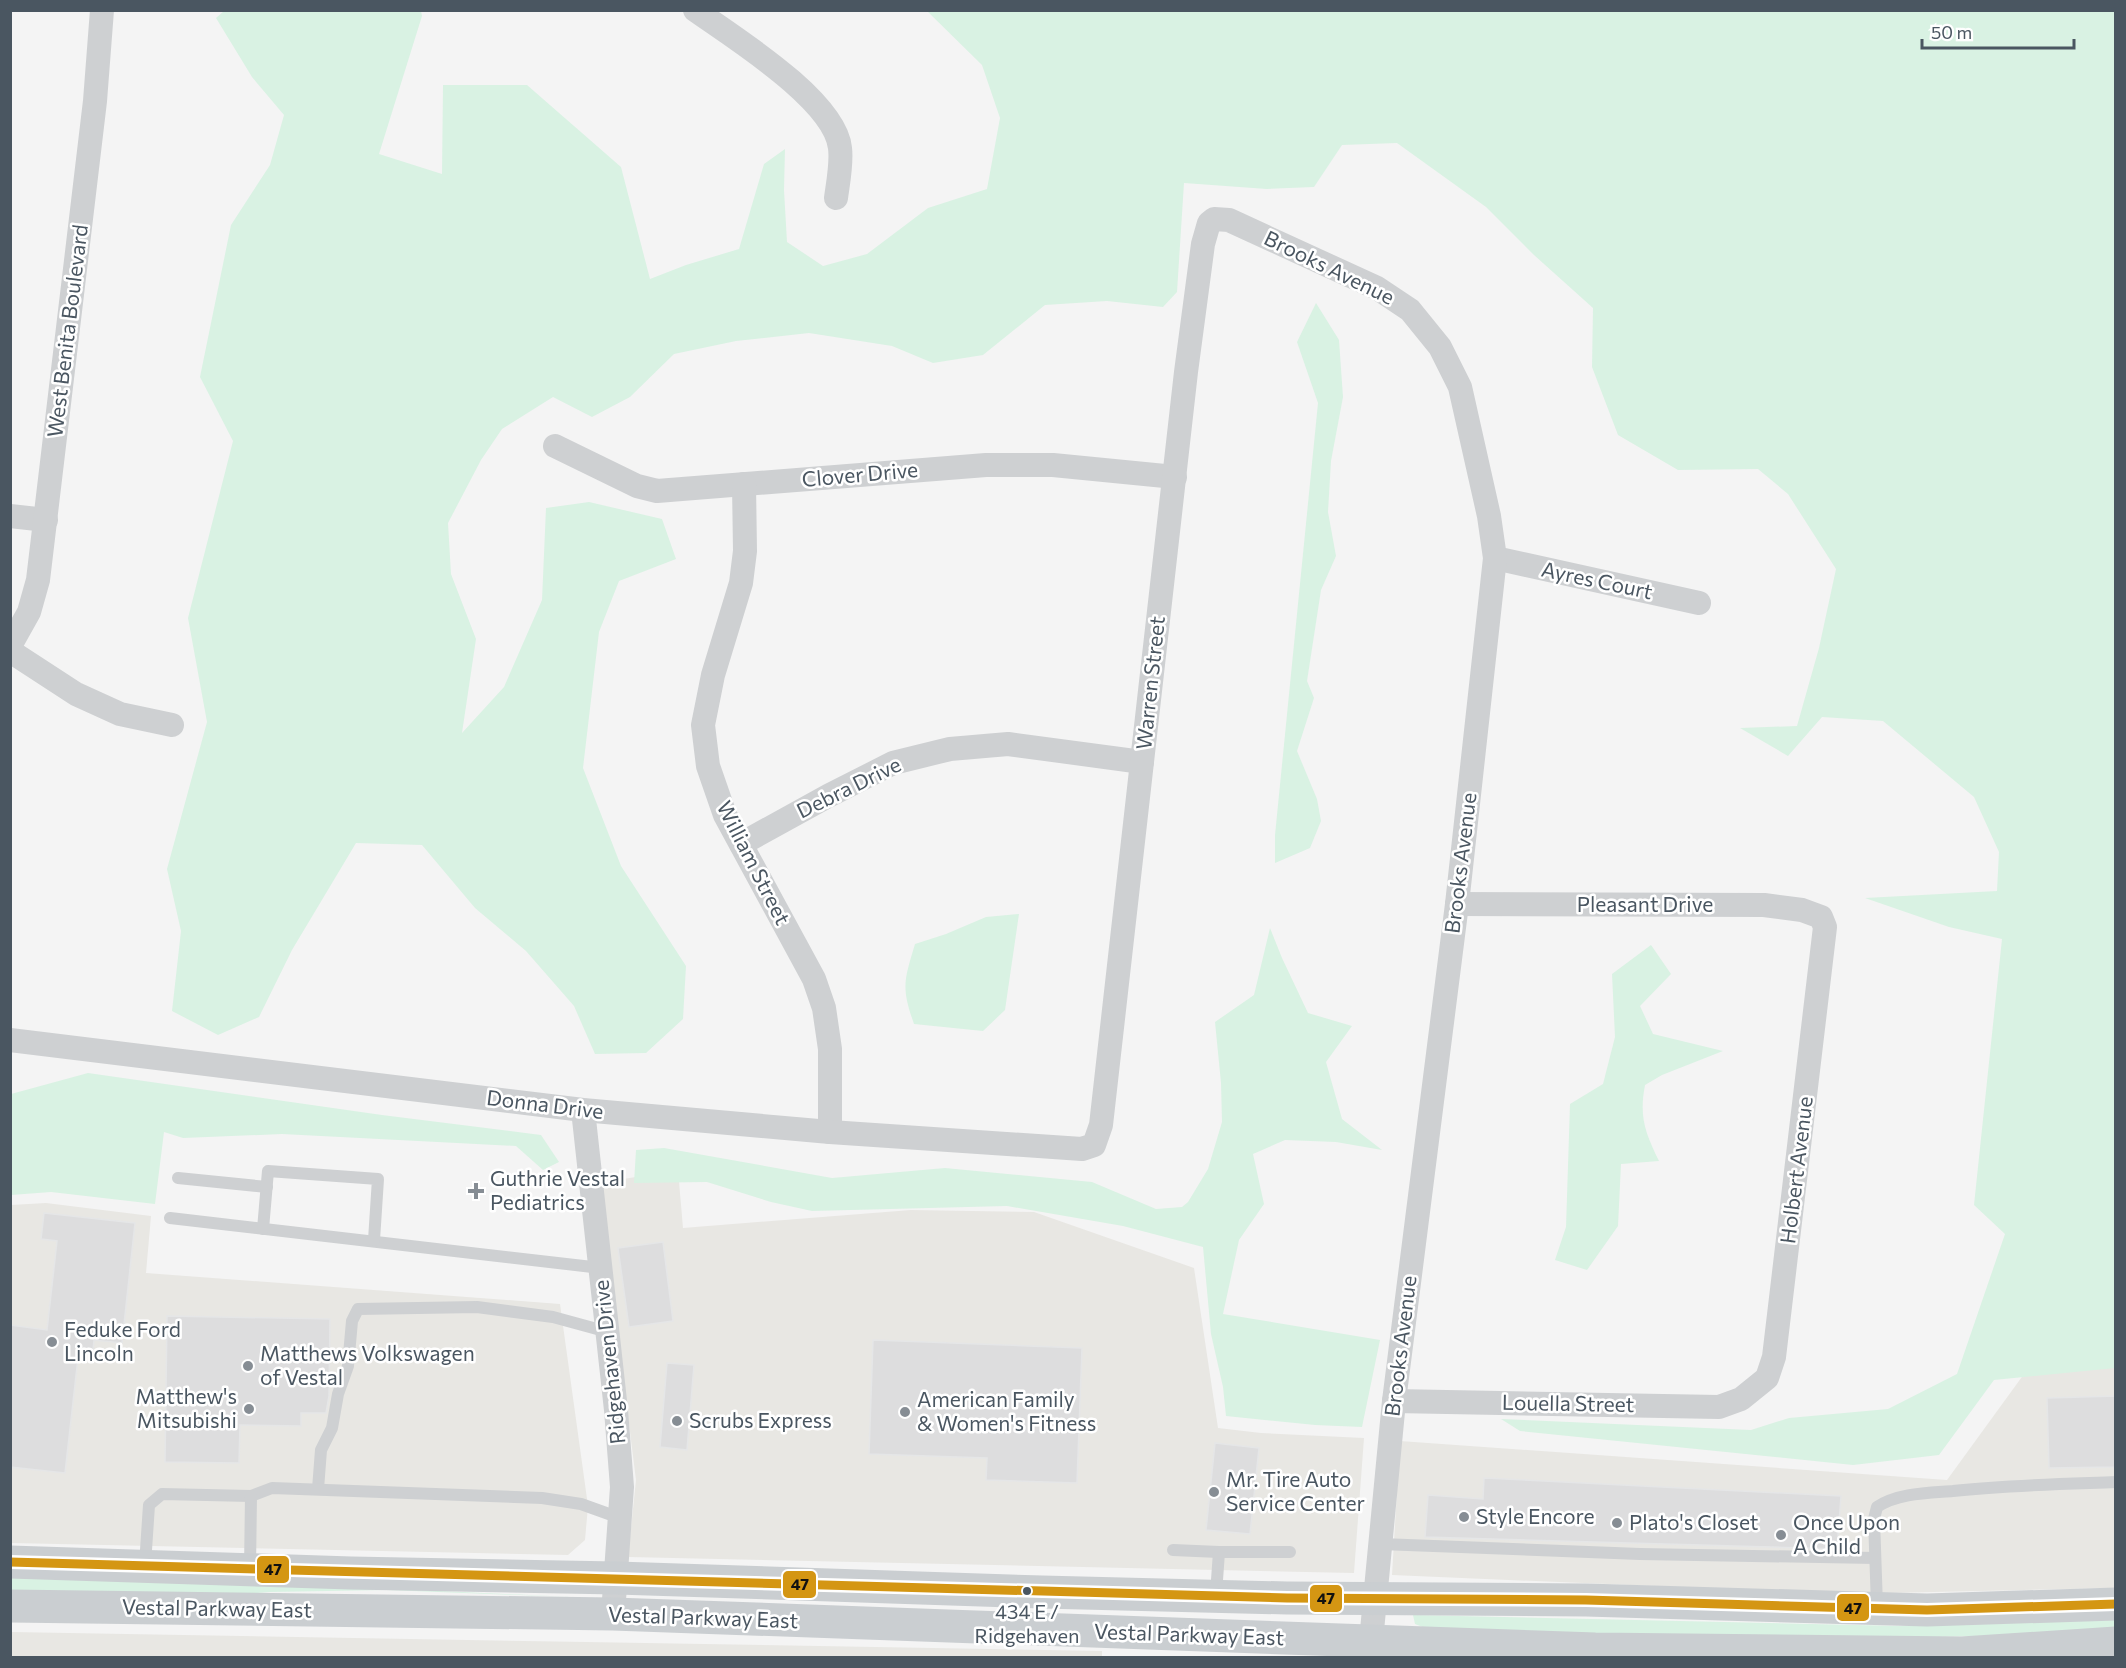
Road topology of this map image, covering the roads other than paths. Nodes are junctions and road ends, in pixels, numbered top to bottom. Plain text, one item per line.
1 (102, 10) edge
2 (695, 10) edge
3 (836, 198) dead end
4 (1223, 220) joint
5 (555, 446) dead end
6 (1174, 477) junction
7 (744, 484) junction
8 (10, 516) edge
9 (46, 519) junction
10 (1495, 558) junction
11 (1699, 603) dead end
12 (10, 646) edge
13 (10, 651) edge
14 (172, 725) dead end
15 (1142, 762) junction
16 (741, 844) junction
17 (1456, 904) junction
18 (1826, 927) joint
19 (10, 1040) edge
20 (583, 1110) junction
21 (830, 1132) junction
22 (1082, 1149) joint
23 (178, 1178) dead end
24 (267, 1187) junction
25 (170, 1218) dead end
26 (263, 1229) junction
27 (374, 1240) junction
28 (601, 1268) junction
29 (608, 1332) junction
30 (1741, 1399) joint
31 (1394, 1401) junction
32 (2115, 1482) edge
33 (318, 1489) junction
34 (251, 1496) junction
35 (620, 1518) junction
36 (1381, 1544) junction
37 (1173, 1550) dead end
38 (1219, 1552) junction
39 (1290, 1552) dead end
40 (1875, 1558) junction
41 (10, 1562) edge
42 (145, 1566) junction
43 (249, 1570) junction
44 (617, 1578) junction
45 (1216, 1595) junction
46 (1376, 1598) junction
47 (2115, 1604) edge
48 (10, 1605) edge
49 (1877, 1608) junction
50 (613, 1614) junction
51 (1371, 1641) junction
52 (2115, 1643) edge

1 - 9 street, West Benita Boulevard
2 - 3 street
4 - 6 street, Warren Street
4 - 10 street, Brooks Avenue
5 - 7 street, Clover Drive
6 - 7 street, Clover Drive
6 - 15 street, Warren Street
7 - 16 street, William Street
8 - 9 street
9 - 12 street, West Benita Boulevard
10 - 11 street, Ayres Court
10 - 17 street, Brooks Avenue
13 - 14 street
15 - 16 street, Debra Drive
15 - 22 street, Warren Street
16 - 21 street, William Street
17 - 18 street, Pleasant Drive
17 - 31 street, Brooks Avenue
18 - 30 street, Holbert Avenue
19 - 20 street, Donna Drive
20 - 21 street, Donna Drive
20 - 28 street, Ridgehaven Drive
21 - 22 street, Donna Drive
23 - 24 lane
24 - 26 lane
24 - 27 lane
25 - 26 lane
26 - 27 lane
27 - 28 lane
28 - 29 street, Ridgehaven Drive
29 - 33 lane
29 - 35 street, Ridgehaven Drive
30 - 31 street, Louella Street
31 - 36 street, Brooks Avenue
32 - 40 lane
33 - 34 lane
33 - 35 lane
34 - 42 lane
34 - 43 lane
35 - 44 street, Ridgehaven Drive
36 - 40 lane
36 - 46 street, Brooks Avenue
37 - 38 lane
38 - 39 lane
38 - 45 lane
40 - 49 lane
41 - 42 main road, Vestal Parkway East
42 - 43 main road, Vestal Parkway East
43 - 44 main road, Vestal Parkway East
44 - 45 main road, Vestal Parkway East
44 - 50 street, Ridgehaven Drive
45 - 46 main road, Vestal Parkway East
46 - 49 main road, Vestal Parkway East
46 - 51 street, Brooks Avenue
47 - 49 main road, Vestal Parkway East
48 - 50 main road, Vestal Parkway East
50 - 51 main road, Vestal Parkway East
51 - 52 main road, Vestal Parkway East

